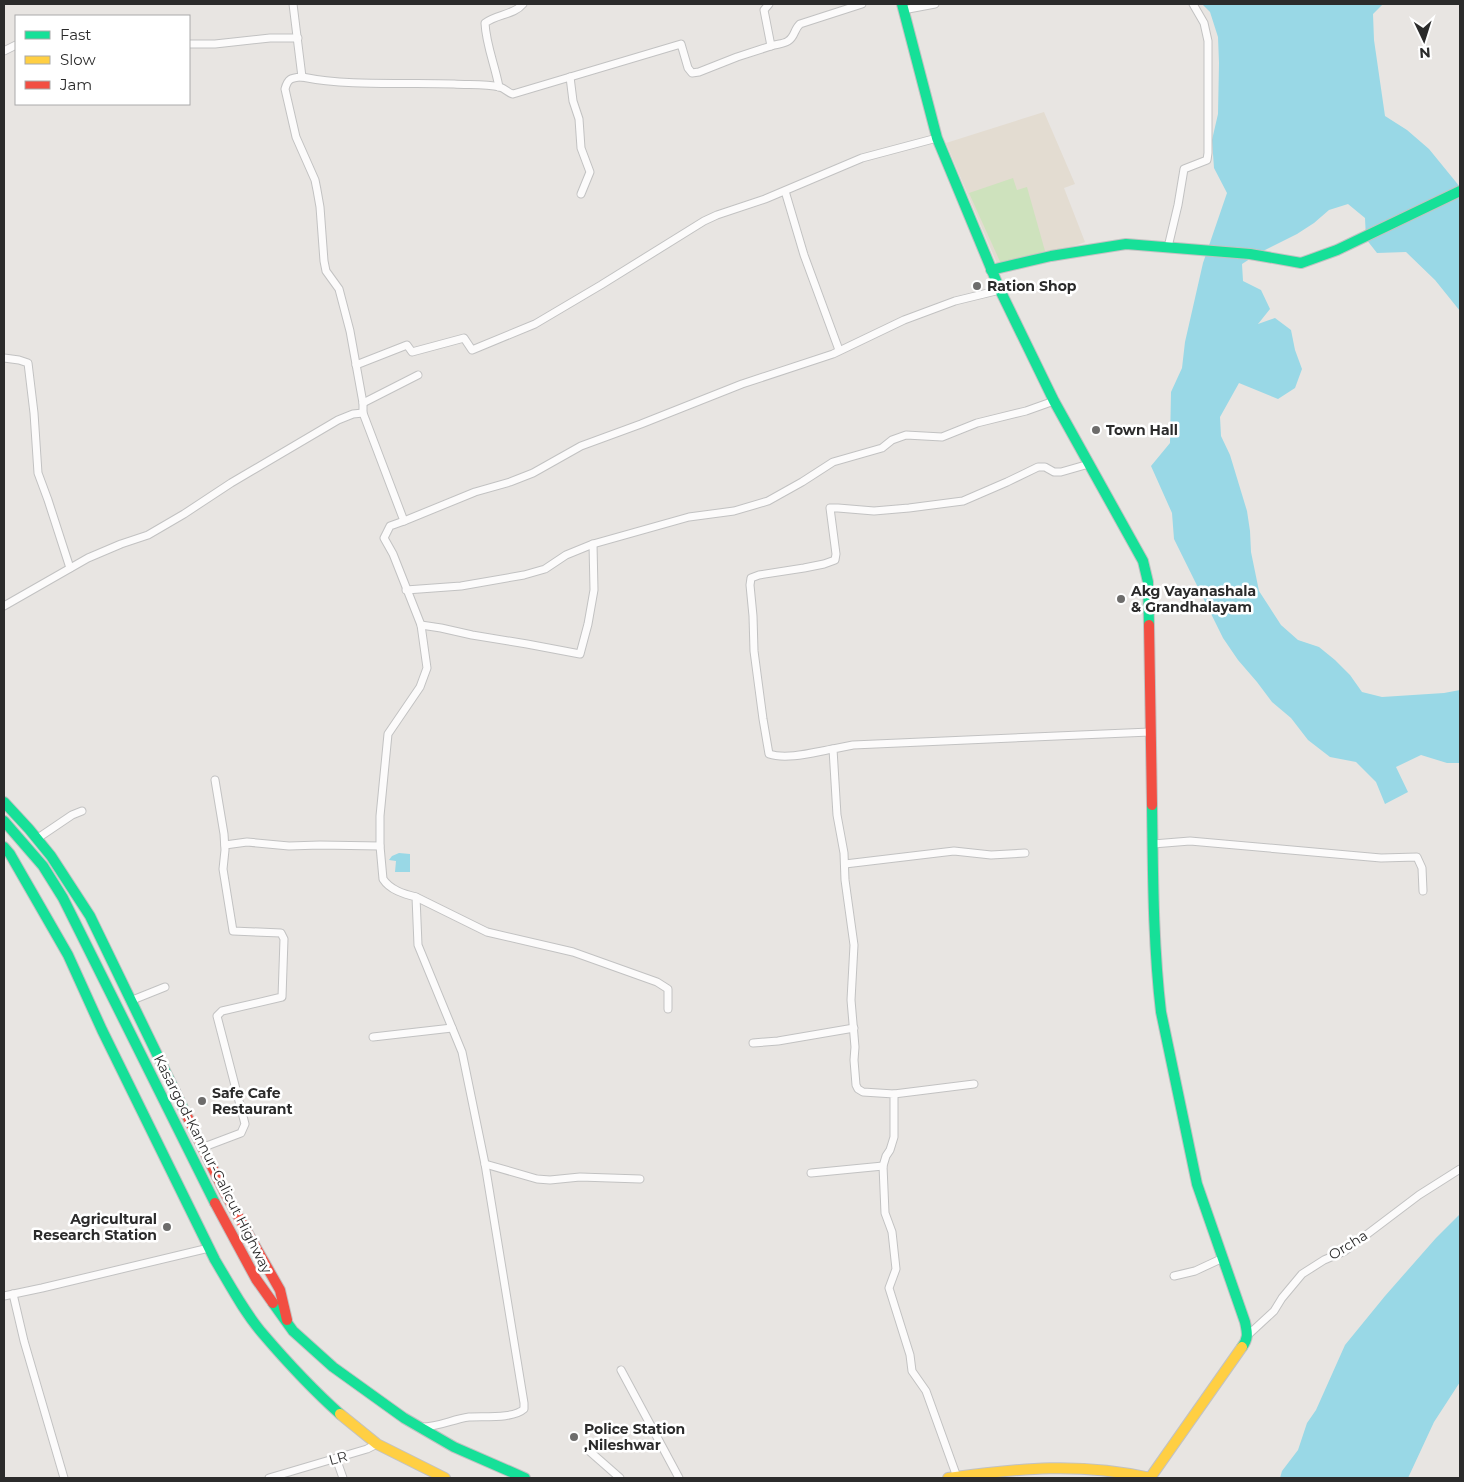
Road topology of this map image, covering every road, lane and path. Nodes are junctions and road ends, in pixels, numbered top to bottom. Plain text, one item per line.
1 (293, 4) edge
2 (523, 4) edge
3 (768, 4) edge
4 (862, 4) edge
5 (935, 4) edge
6 (1194, 4) edge
7 (902, 7) edge
8 (298, 38) junction
9 (190, 44) edge
10 (772, 46) junction
11 (302, 77) junction
12 (570, 77) junction
13 (499, 87) junction
14 (936, 138) junction
15 (785, 191) junction
16 (1460, 191) edge
17 (581, 194) dead end
18 (1168, 247) junction
19 (991, 270) junction
20 (1000, 290) junction
21 (839, 350) junction
22 (4, 358) edge
23 (356, 365) junction
24 (418, 375) dead end
25 (1054, 401) junction
26 (363, 403) junction
27 (363, 413) junction
28 (1089, 464) junction
29 (404, 521) junction
30 (593, 544) junction
31 (70, 568) junction
32 (406, 590) junction
33 (4, 606) edge
34 (421, 625) junction
35 (1150, 732) junction
36 (833, 749) junction
37 (215, 780) dead end
38 (4, 802) edge
39 (82, 811) dead end
40 (4, 821) edge
41 (38, 838) junction
42 (1153, 844) junction
43 (225, 845) junction
44 (380, 846) junction
45 (4, 847) edge
46 (1025, 853) dead end
47 (845, 864) junction
48 (1423, 891) dead end
49 (416, 897) junction
50 (165, 987) dead end
51 (130, 1001) junction
52 (668, 1009) dead end
53 (452, 1028) junction
54 (854, 1028) junction
55 (373, 1037) dead end
56 (753, 1042) dead end
57 (974, 1084) dead end
58 (894, 1094) junction
59 (204, 1147) junction
60 (485, 1164) junction
61 (883, 1166) junction
62 (1460, 1169) edge
63 (811, 1173) dead end
64 (640, 1180) dead end
65 (209, 1248) junction
66 (1223, 1258) junction
67 (1174, 1276) dead end
68 (13, 1294) junction
69 (4, 1296) edge
70 (288, 1324) junction
71 (1248, 1335) junction
72 (621, 1370) dead end
73 (420, 1427) junction
74 (377, 1444) junction
75 (587, 1449) dead end
76 (336, 1458) junction
77 (64, 1478) edge
78 (268, 1478) edge
79 (343, 1478) edge
80 (445, 1478) edge
81 (525, 1478) edge
82 (620, 1478) edge
83 (679, 1478) edge
84 (953, 1478) edge
85 (1151, 1478) edge

1 - 8 street
2 - 13 street
3 - 10 street
4 - 10 street
5 - 7 street
6 - 18 street
7 - 14 main road
8 - 9 street
8 - 11 street
10 - 12 street
11 - 13 street
11 - 23 street
12 - 13 street
12 - 17 street
14 - 15 street
14 - 19 main road
15 - 21 street
15 - 23 street
16 - 18 main road
18 - 19 main road
19 - 20 main road
20 - 21 street
20 - 25 main road
21 - 29 street
22 - 31 street
23 - 26 street
24 - 26 street
25 - 28 main road
25 - 30 street
26 - 27 street
27 - 29 street
27 - 31 street
28 - 35 main road
28 - 36 street
29 - 32 street
30 - 32 street
30 - 34 street
31 - 33 street
32 - 34 street
34 - 44 street
35 - 36 street
35 - 42 main road
36 - 47 street
37 - 43 street
38 - 41 main road
39 - 41 street
40 - 70 main road, Kasargod-Kannur-Calicut Highway
41 - 51 main road
42 - 48 street
42 - 66 main road
43 - 44 street
43 - 59 street
44 - 49 street
45 - 65 main road
46 - 47 street
47 - 54 street
49 - 52 street
49 - 53 street
50 - 51 street
51 - 59 main road
53 - 55 street
53 - 60 street
54 - 56 street
54 - 58 street
57 - 58 street
58 - 61 street
59 - 70 main road
60 - 64 street
60 - 73 street
61 - 63 street
61 - 84 street
62 - 71 street, Orcha
65 - 68 street
65 - 74 main road
66 - 67 street
66 - 71 main road
68 - 69 street
68 - 77 street
70 - 73 main road, Kasargod-Kannur-Calicut Highway
71 - 85 main road
72 - 83 street
73 - 81 main road, Kasargod-Kannur-Calicut Highway
74 - 76 street, LR
74 - 80 main road
75 - 82 street
76 - 78 street, LR
76 - 79 street
84 - 85 main road

